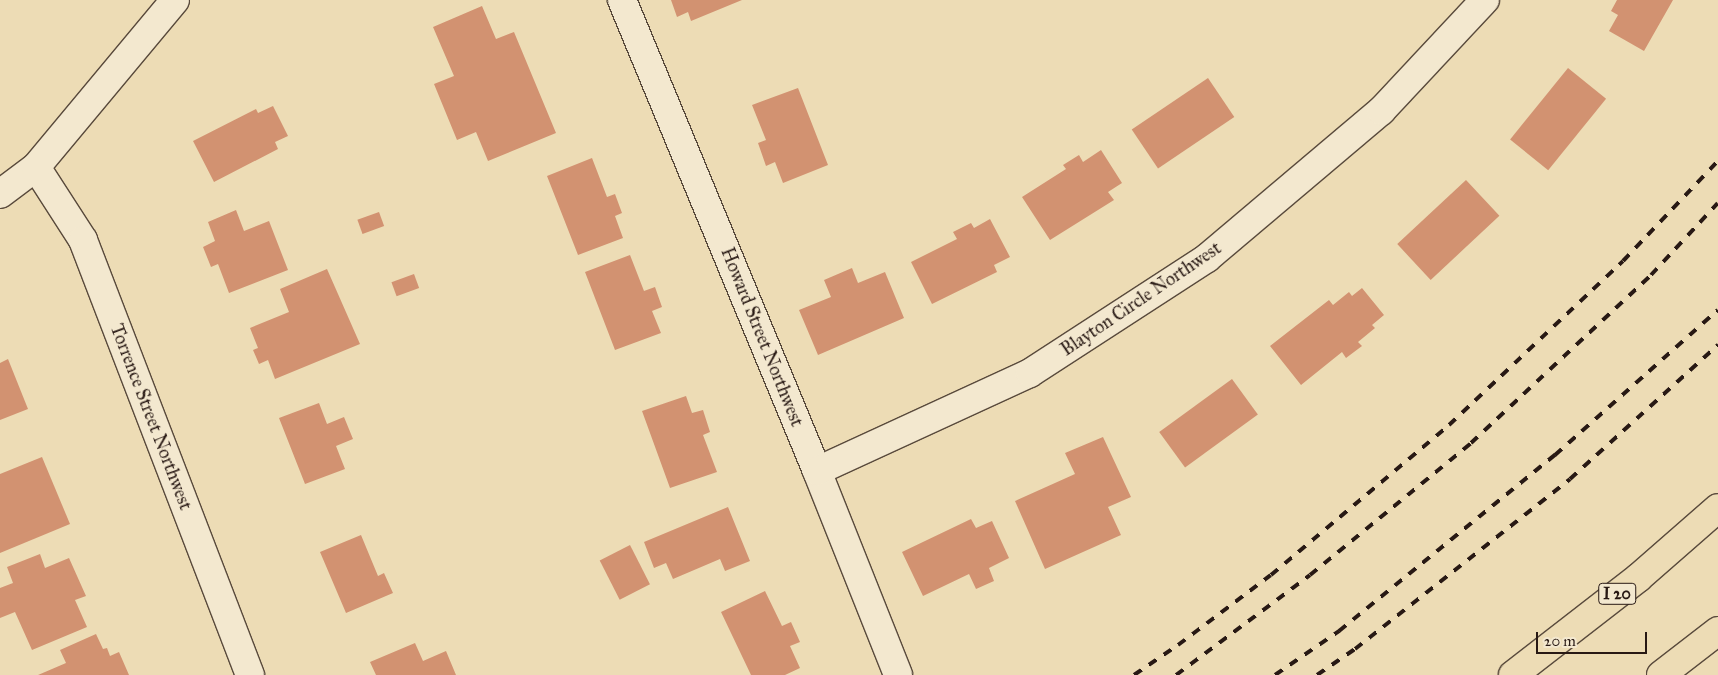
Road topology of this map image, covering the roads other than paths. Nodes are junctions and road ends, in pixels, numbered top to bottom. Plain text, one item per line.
1 (174, 0) edge
2 (622, 0) edge
3 (1485, 0) edge
4 (36, 167) junction
5 (0, 194) edge
6 (817, 472) junction
7 (1718, 508) edge
8 (1718, 630) edge
9 (250, 675) edge
10 (898, 675) edge
11 (1512, 675) edge
12 (1662, 675) edge

1 - 4 street
2 - 6 street, Howard Street Northwest
3 - 6 street, Blayton Circle Northwest
4 - 5 street
4 - 9 street, Torrence Street Northwest
6 - 10 street, Howard Street Northwest
7 - 11 highway, I 20
8 - 12 highway

